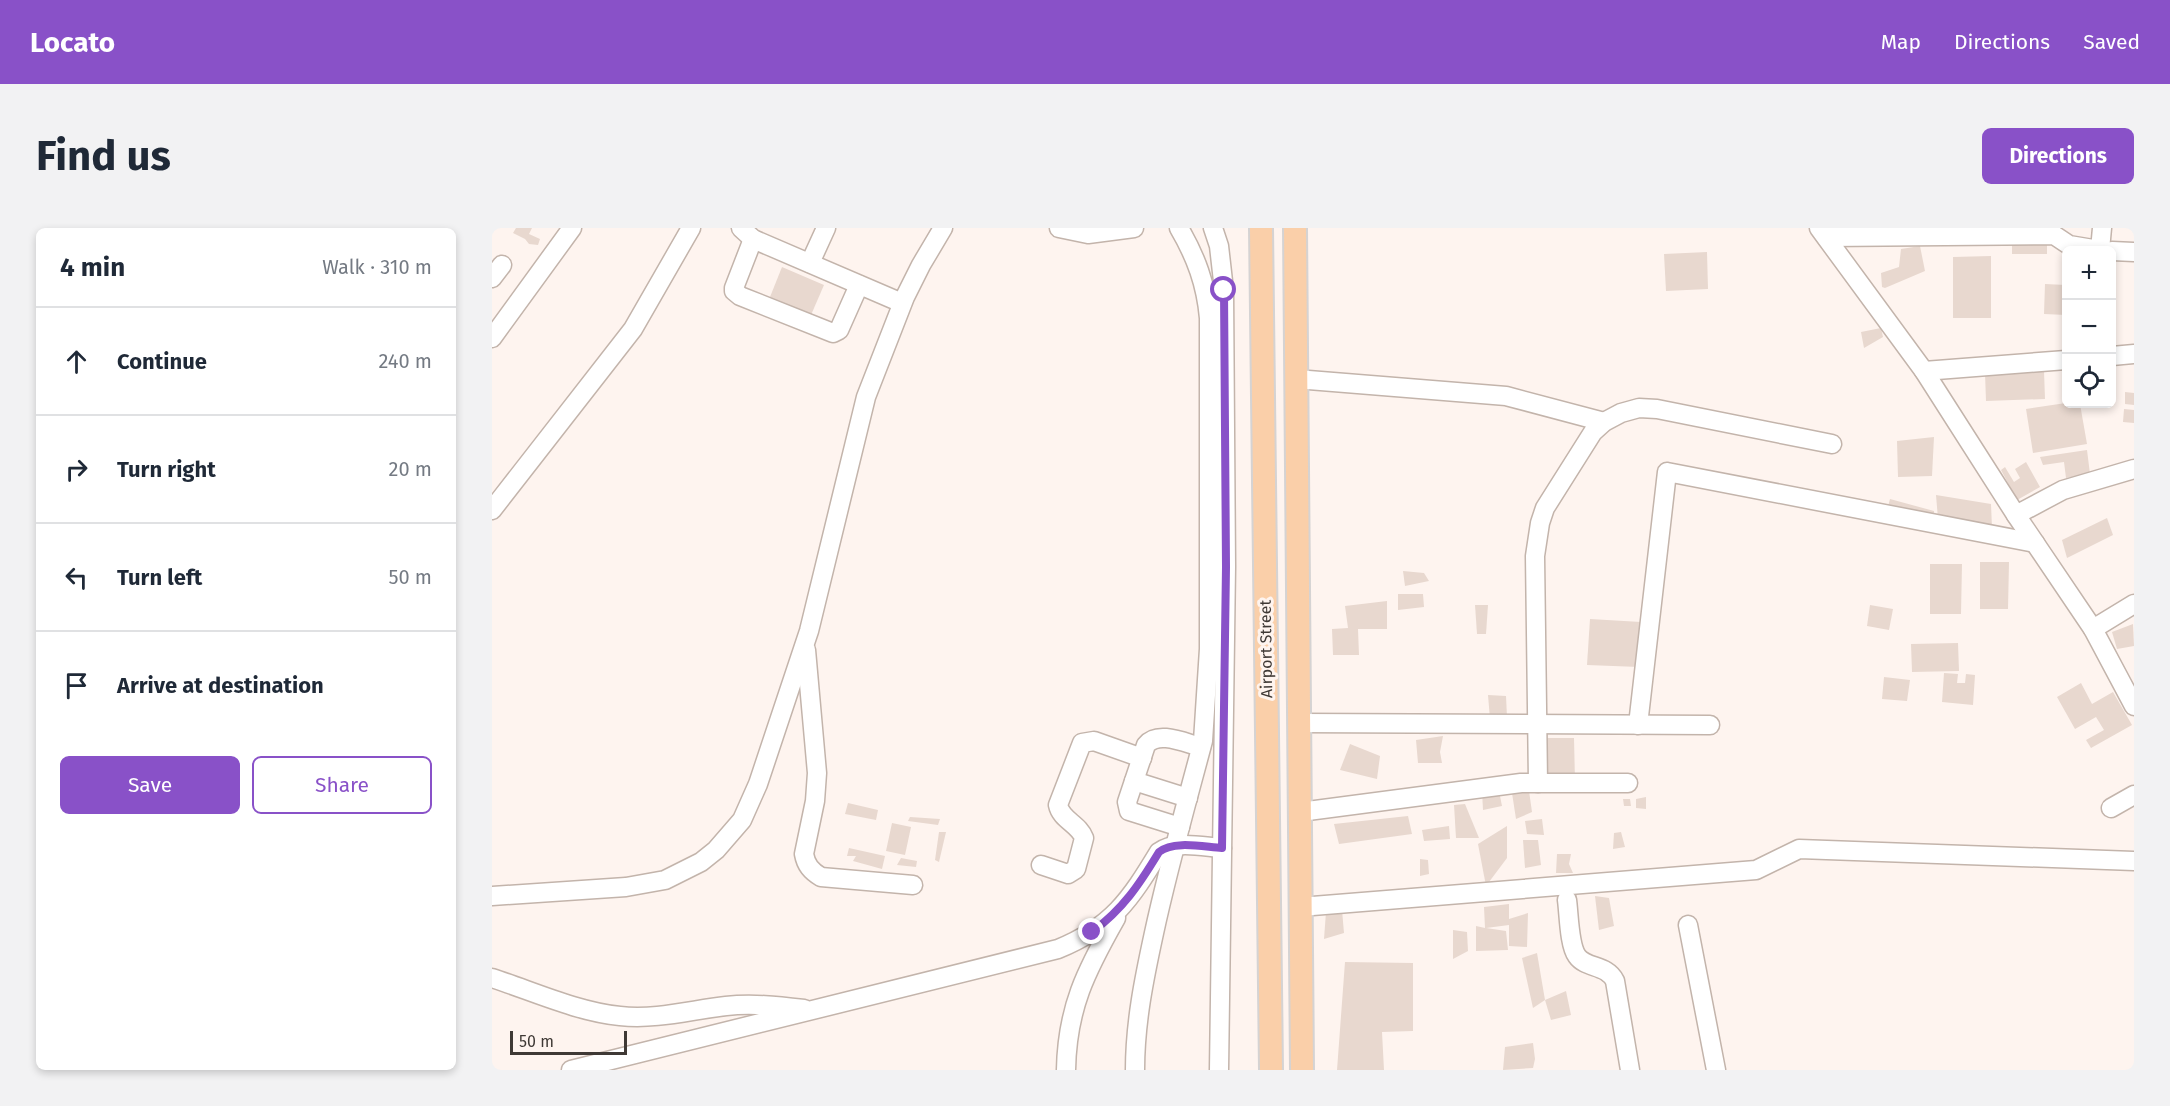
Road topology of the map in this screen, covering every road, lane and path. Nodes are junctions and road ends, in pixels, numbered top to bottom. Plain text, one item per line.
1 (572, 228) edge
2 (691, 228) edge
3 (826, 228) edge
4 (943, 228) edge
5 (1059, 228) edge
6 (1134, 228) edge
7 (1179, 228) edge
8 (1213, 228) edge
9 (1261, 228) edge
10 (1295, 228) edge
11 (2102, 228) edge
12 (2054, 232) edge
13 (747, 233) edge
14 (1823, 233) edge
15 (2075, 246) edge
16 (2100, 246) edge
17 (2116, 251) edge
18 (2134, 252) edge
19 (810, 263) junction
20 (859, 285) junction
21 (902, 303) junction
22 (492, 338) edge
23 (2134, 354) edge
24 (2116, 356) edge
25 (2062, 360) edge
26 (1924, 371) junction
27 (1296, 379) junction
28 (1604, 422) junction
29 (1832, 444) dead end
30 (2134, 469) edge
31 (492, 510) edge
32 (2016, 515) junction
33 (2035, 543) junction
34 (2134, 604) edge
35 (2092, 629) junction
36 (805, 642) junction
37 (2134, 706) edge
38 (1300, 723) junction
39 (1537, 724) junction
40 (1638, 725) junction
41 (1710, 725) dead end
42 (1201, 747) junction
43 (1142, 758) junction
44 (1134, 781) junction
45 (1538, 783) junction
46 (1628, 783) dead end
47 (2134, 795) edge
48 (1188, 798) junction
49 (2111, 808) dead end
50 (1299, 813) junction
51 (1180, 827) junction
52 (1175, 846) junction
53 (1222, 848) junction
54 (2134, 861) edge
55 (1041, 865) dead end
56 (914, 885) dead end
57 (492, 896) edge
58 (1567, 900) dead end
59 (1300, 907) junction
60 (1121, 909) junction
61 (1688, 926) dead end
62 (492, 978) edge
63 (815, 1010) junction
64 (571, 1070) edge
65 (1066, 1070) edge
66 (1135, 1070) edge
67 (1219, 1070) edge
68 (1271, 1070) edge
69 (1302, 1070) edge
70 (1630, 1070) edge
71 (1716, 1070) edge

1 - 22 street
2 - 31 street
3 - 19 street
4 - 21 street
5 - 6 street
7 - 42 street
8 - 53 street
9 - 68 main road, Airport Street
10 - 27 main road, Airport Street
11 - 16 street
12 - 14 street
12 - 15 street
13 - 19 street
13 - 20 street
14 - 26 street
17 - 18 street
19 - 20 street
20 - 21 street
21 - 36 street
23 - 24 street
25 - 26 street
26 - 32 street
27 - 28 street
27 - 38 main road, Airport Street
28 - 29 street
28 - 39 street
30 - 32 street
32 - 33 street
33 - 35 street
33 - 40 street
34 - 35 street
35 - 37 street
36 - 56 street
36 - 57 street
38 - 39 street
38 - 50 main road, Airport Street
39 - 40 street
39 - 45 street
40 - 41 street
42 - 43 street
42 - 48 street
43 - 44 street
43 - 55 street
44 - 48 street
44 - 51 street
45 - 46 street
45 - 50 street
47 - 49 street
48 - 51 street
50 - 59 main road, Airport Street
51 - 52 street
52 - 53 street
52 - 60 street
52 - 66 street
53 - 67 street
54 - 59 street
58 - 70 street
59 - 69 main road, Airport Street
60 - 63 street
60 - 65 street
61 - 71 street
62 - 63 street
63 - 64 street

